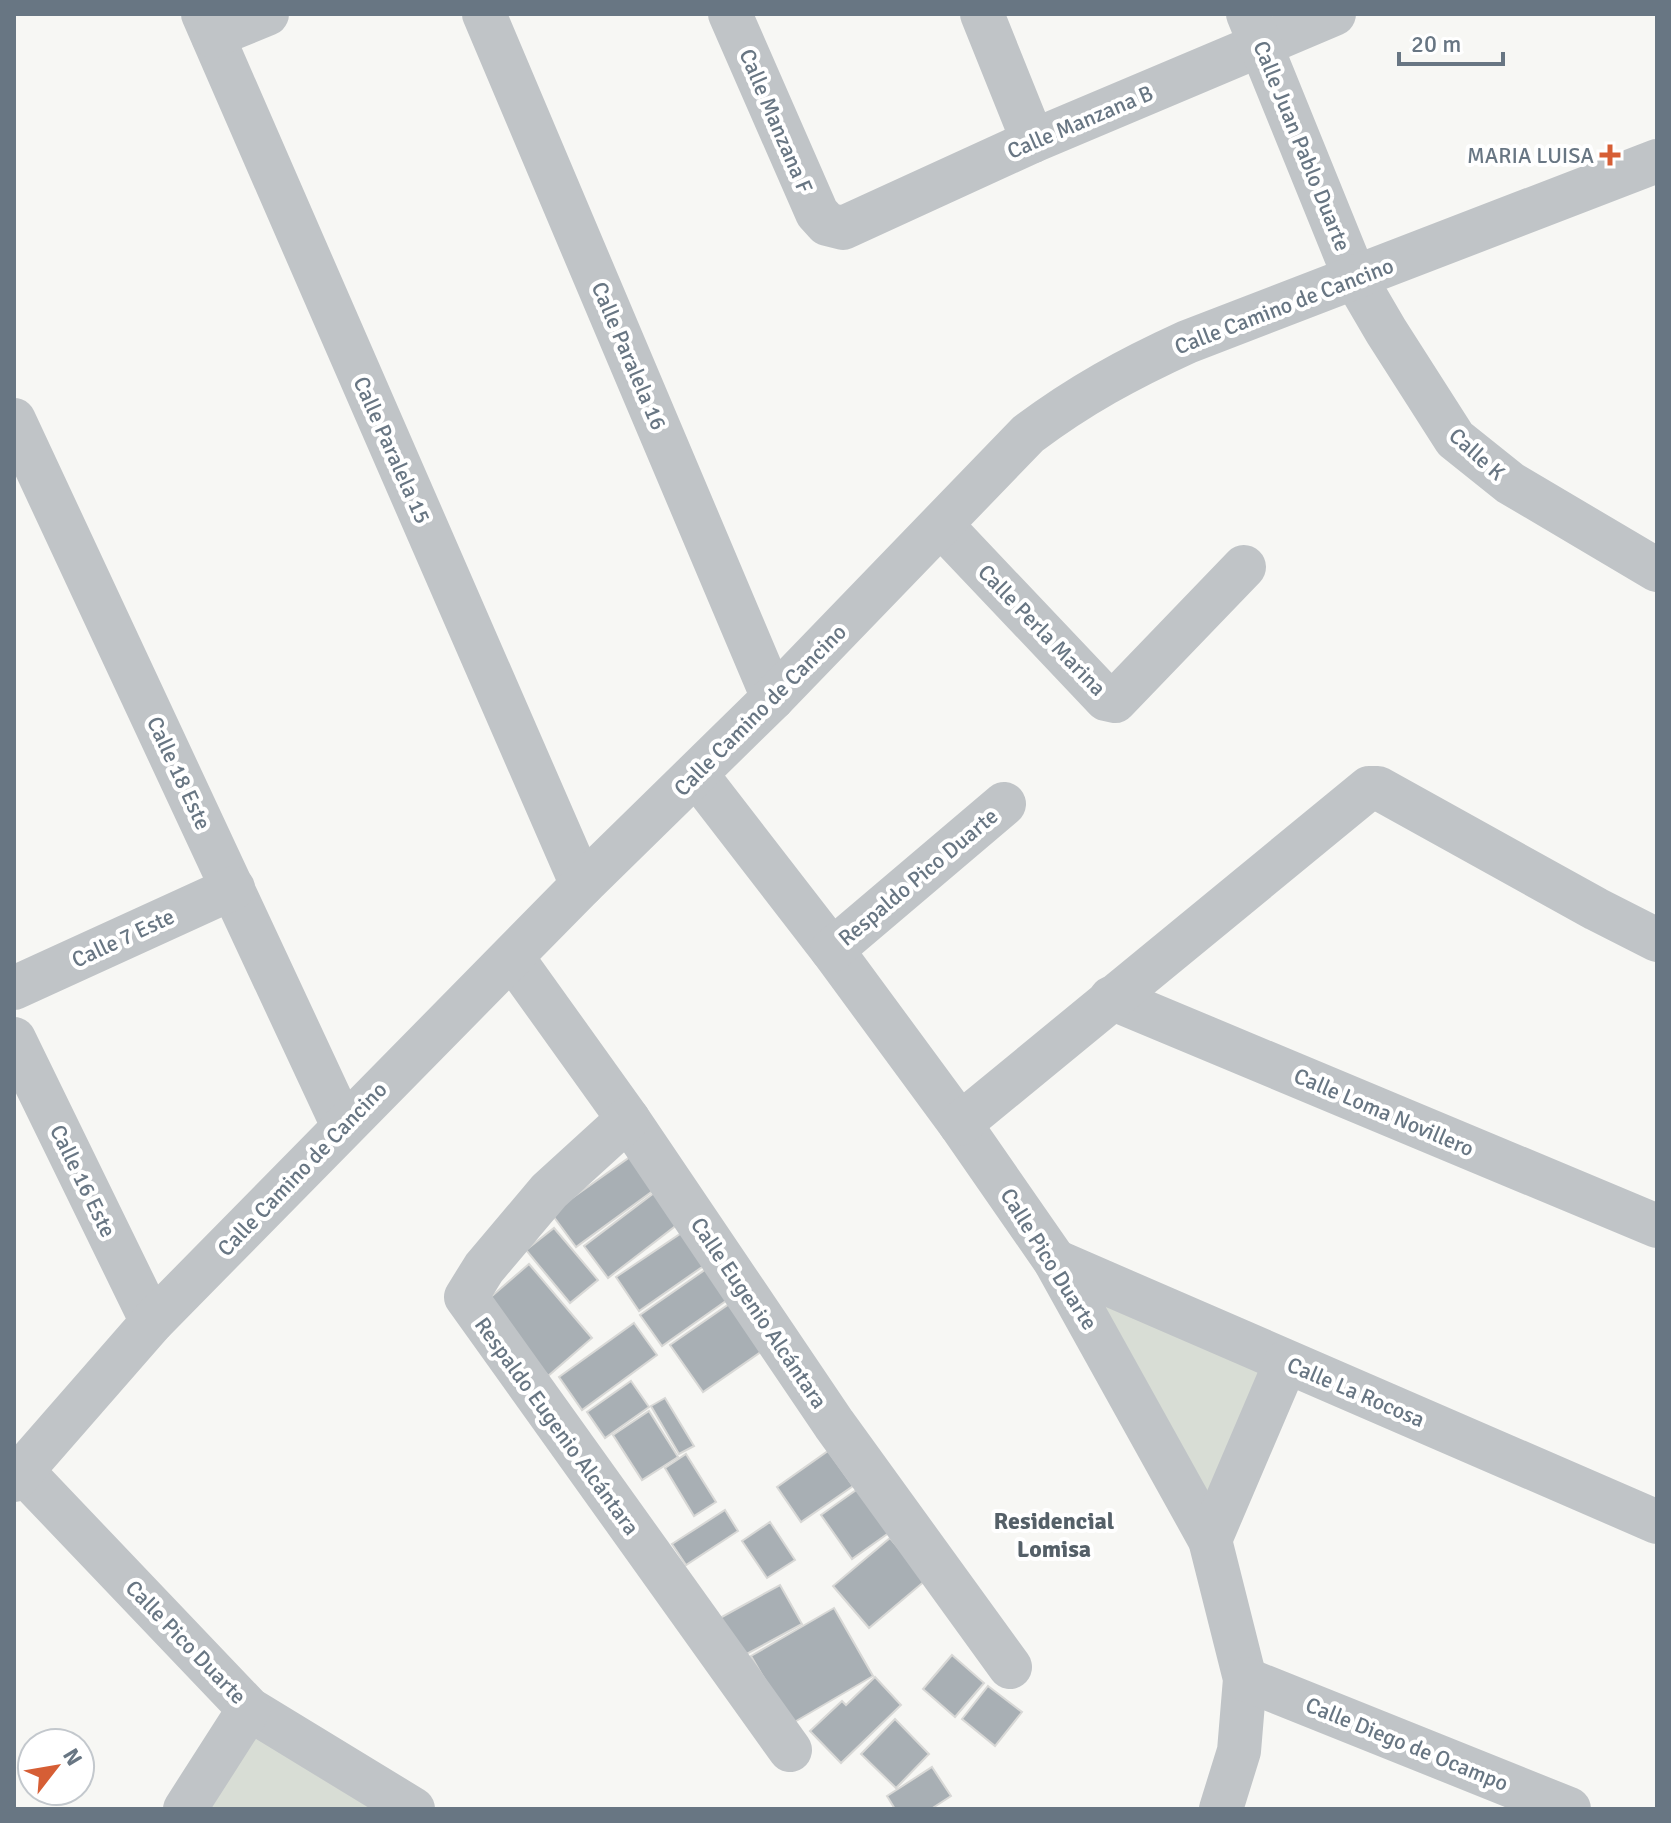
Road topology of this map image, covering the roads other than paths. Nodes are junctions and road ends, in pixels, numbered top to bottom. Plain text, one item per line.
1 (267, 14) edge
2 (484, 14) edge
3 (730, 14) edge
4 (982, 14) edge
5 (1334, 14) edge
6 (208, 25) edge
7 (1254, 30) edge
8 (1033, 141) junction
9 (1652, 174) edge
10 (827, 224) joint
11 (1355, 278) junction
12 (14, 420) edge
13 (942, 526) junction
14 (1244, 567) dead end
15 (1657, 570) edge
16 (773, 698) junction
17 (696, 774) junction
18 (1004, 804) dead end
19 (582, 885) junction
20 (233, 888) junction
21 (1657, 940) edge
22 (832, 950) junction
23 (512, 957) junction
24 (14, 988) edge
25 (1111, 998) junction
26 (14, 1039) edge
27 (628, 1119) junction
28 (960, 1124) junction
29 (343, 1126) junction
30 (1657, 1226) edge
31 (1055, 1261) junction
32 (152, 1322) junction
33 (1286, 1362) junction
34 (19, 1476) edge
35 (1657, 1522) edge
36 (1210, 1540) junction
37 (1010, 1667) dead end
38 (1245, 1679) junction
39 (249, 1709) junction
40 (790, 1750) dead end
41 (185, 1809) edge
42 (413, 1809) edge
43 (1221, 1809) edge
44 (1569, 1809) edge

1 - 6 street
2 - 16 street, Calle Paralela 16
3 - 10 street, Calle Manzana F
4 - 8 street
5 - 7 street, Calle Manzana B
6 - 19 street, Calle Paralela 15
7 - 8 street, Calle Manzana B
7 - 11 street, Calle Juan Pablo Duarte
8 - 10 street, Calle Manzana B
9 - 11 street, Calle Camino de Cancino
11 - 13 street, Calle Camino de Cancino
11 - 15 street, Calle K
12 - 20 street, Calle 18 Este
13 - 14 street, Calle Perla Marina
13 - 16 street, Calle Camino de Cancino
16 - 17 street, Calle Camino de Cancino
17 - 19 street, Calle Camino de Cancino
17 - 22 street, Calle Pico Duarte
18 - 22 street, Respaldo Pico Duarte
19 - 23 street, Calle Camino de Cancino
20 - 24 street, Calle 7 Este
20 - 29 street, Calle 18 Este
21 - 25 street
22 - 28 street, Calle Pico Duarte
23 - 27 street, Calle Eugenio Alcántara
23 - 29 street, Calle Camino de Cancino
25 - 28 street
25 - 30 street, Calle Loma Novillero
26 - 32 street, Calle 16 Este
27 - 37 street, Calle Eugenio Alcántara
27 - 40 street, Respaldo Eugenio Alcántara
28 - 31 street, Calle Pico Duarte
29 - 32 street, Calle Camino de Cancino
31 - 33 street, Calle La Rocosa
31 - 36 street, Calle Pico Duarte
32 - 34 street, Calle Camino de Cancino
33 - 35 street, Calle La Rocosa
33 - 36 street
34 - 39 street, Calle Pico Duarte
36 - 38 street, Calle Pico Duarte
38 - 43 street, Calle Pico Duarte
38 - 44 street, Calle Diego de Ocampo
39 - 41 street
39 - 42 street, Calle Pico Duarte

